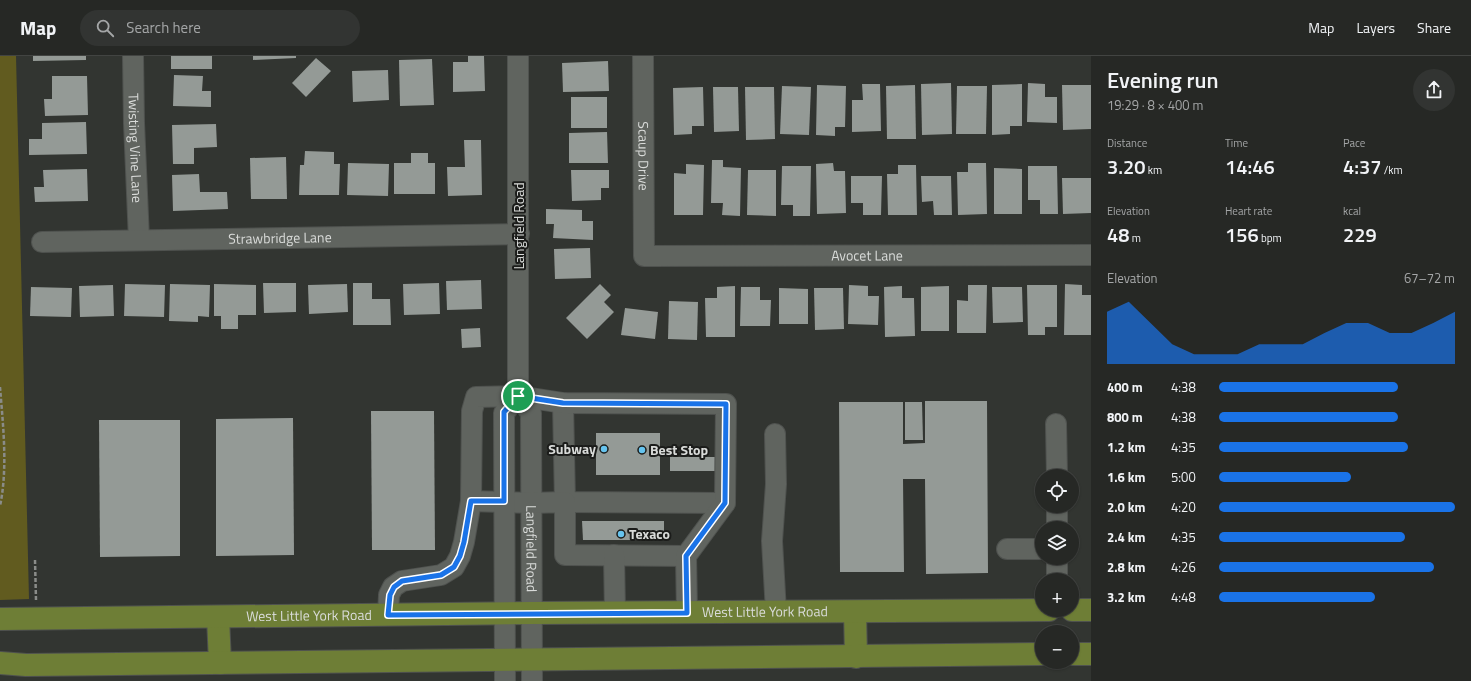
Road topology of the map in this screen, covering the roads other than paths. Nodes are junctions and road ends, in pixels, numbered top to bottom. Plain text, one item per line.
1 (133, 56) edge
2 (518, 56) edge
3 (643, 56) edge
4 (519, 234) junction
5 (139, 240) junction
6 (42, 242) dead end
7 (1091, 255) edge
8 (644, 256) joint
9 (518, 396) junction
10 (563, 403) junction
11 (1056, 424) dead end
12 (775, 434) dead end
13 (1057, 469) edge
14 (471, 501) junction
15 (504, 501) junction
16 (564, 502) junction
17 (532, 503) junction
18 (725, 503) junction
19 (1007, 549) dead end
20 (1035, 549) edge
21 (614, 555) junction
22 (686, 556) junction
23 (1035, 610) edge
24 (1079, 610) edge
25 (1091, 610) edge
26 (776, 612) junction
27 (855, 612) junction
28 (532, 613) junction
29 (615, 613) junction
30 (687, 613) junction
31 (504, 614) junction
32 (388, 615) junction
33 (218, 617) junction
34 (0, 619) edge
35 (1035, 654) edge
36 (1079, 654) edge
37 (1091, 654) edge
38 (856, 657) junction
39 (0, 663) edge
40 (220, 663) junction
41 (532, 670) edge
42 (505, 671) edge

1 - 5 street, Twisting Vine Lane
2 - 4 street, Langfield Road
3 - 8 street, Scaup Drive
4 - 5 street, Strawbridge Lane
4 - 9 street, Langfield Road
5 - 6 street, Strawbridge Lane
7 - 8 street, Avocet Lane
9 - 10 street
9 - 14 street
9 - 15 street, Langfield Road
9 - 17 street, Langfield Road
10 - 16 street
10 - 18 street
11 - 13 street
12 - 26 street
14 - 15 street
14 - 32 street
15 - 17 street
15 - 31 street, Langfield Road
16 - 17 street
16 - 18 street
16 - 21 street
17 - 28 street, Langfield Road
18 - 22 street
19 - 20 street
21 - 22 street
21 - 29 street
22 - 30 street
23 - 27 main road, West Little York Road
24 - 25 main road
26 - 27 main road, West Little York Road
26 - 30 main road, West Little York Road
27 - 38 main road
28 - 29 main road, West Little York Road
28 - 31 main road, West Little York Road
28 - 41 street, Langfield Road
29 - 30 main road, West Little York Road
31 - 32 main road, West Little York Road
31 - 42 street, Langfield Road
32 - 33 main road, West Little York Road
33 - 34 main road, West Little York Road
33 - 40 main road
35 - 38 main road
36 - 37 main road
38 - 41 main road
39 - 40 main road
40 - 42 main road
41 - 42 main road

